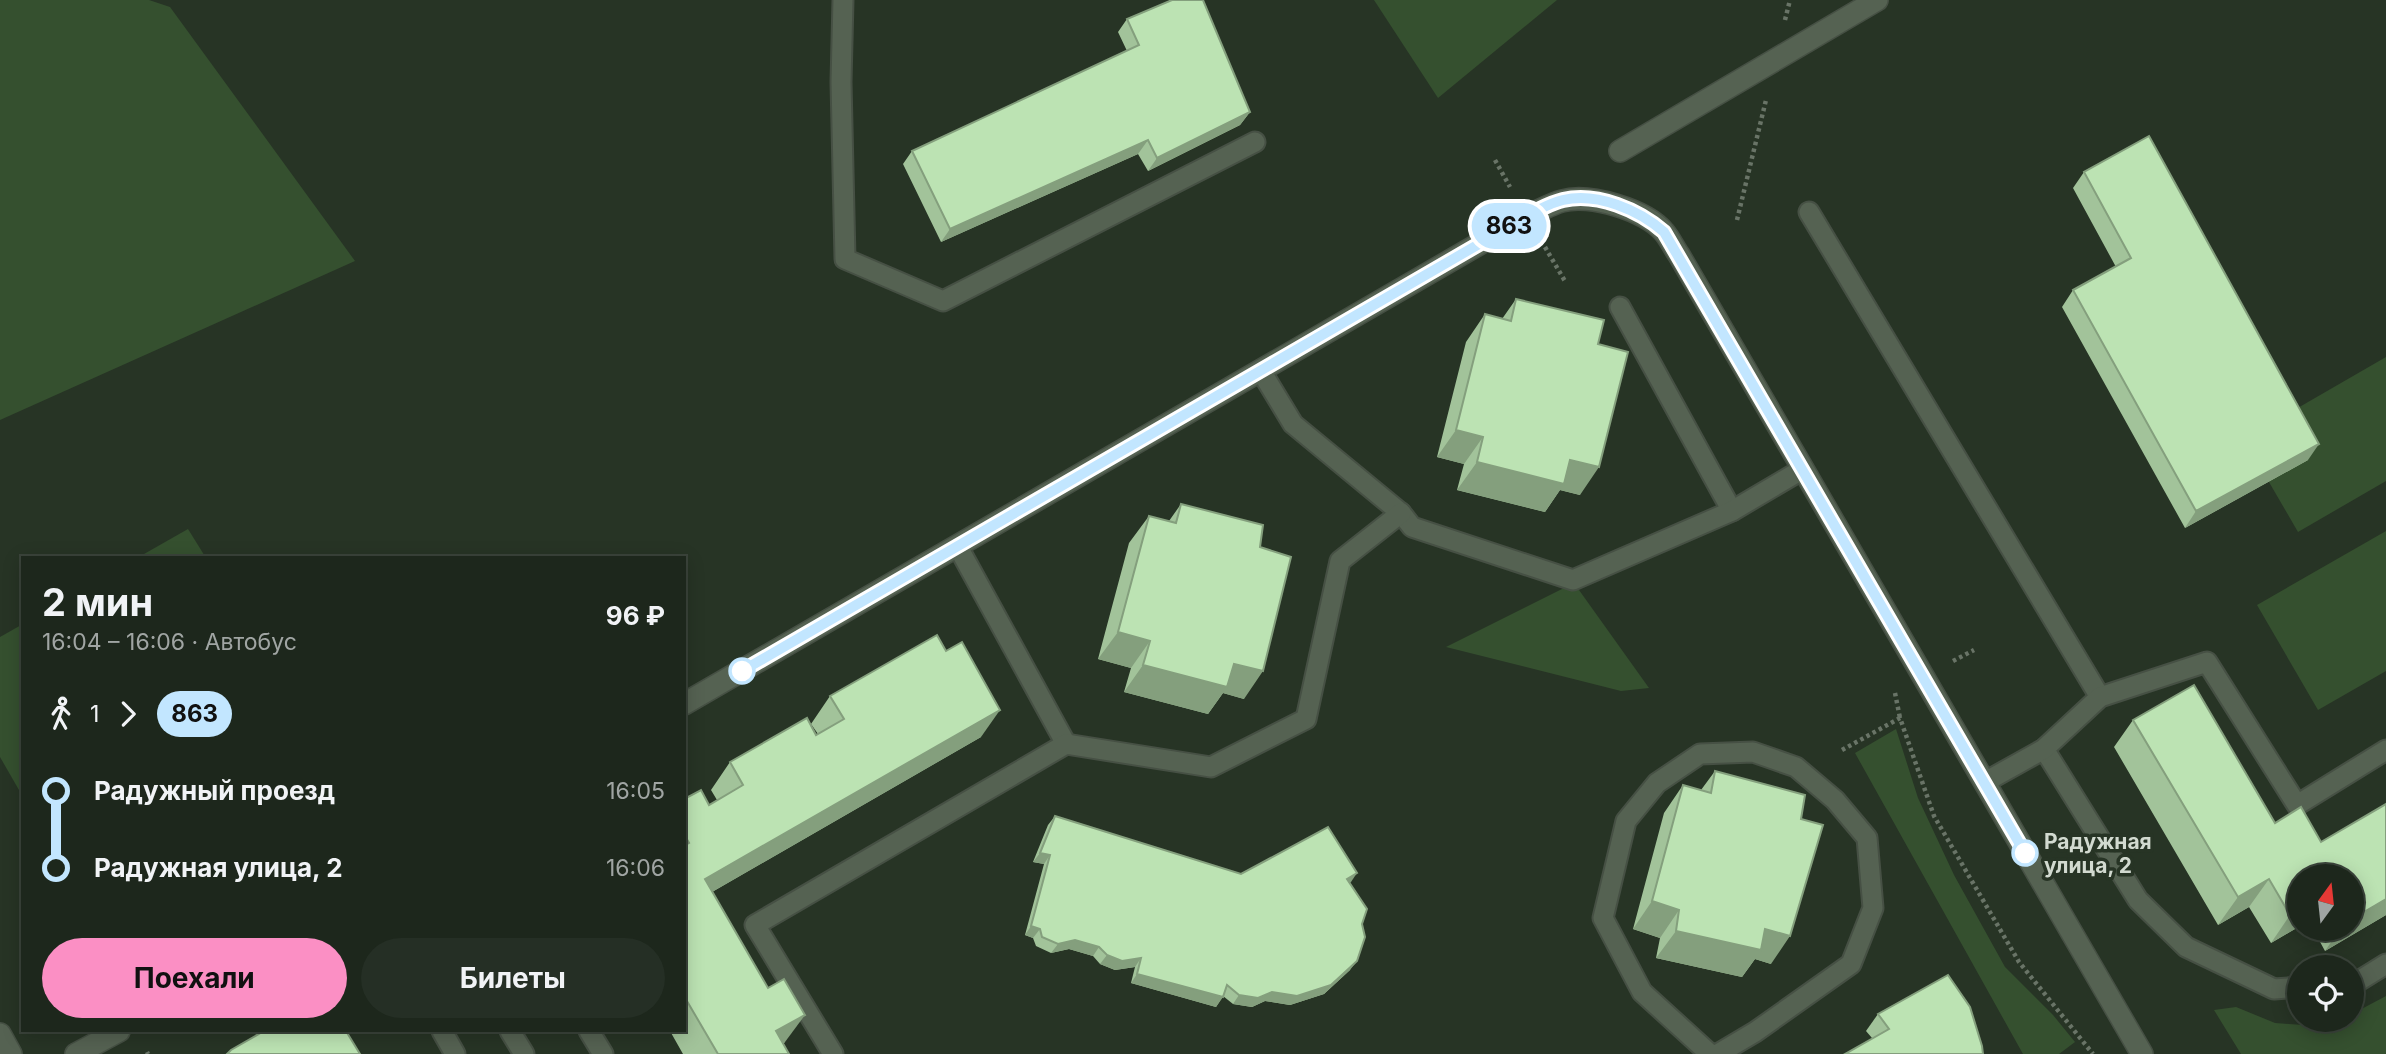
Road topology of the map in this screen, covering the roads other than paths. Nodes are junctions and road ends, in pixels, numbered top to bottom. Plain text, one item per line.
1 (843, 0) edge
2 (1877, 0) edge
3 (1255, 142) dead end
4 (1620, 151) dead end
5 (1809, 212) dead end
6 (1620, 307) dead end
7 (1261, 372) junction
8 (1803, 469) junction
9 (1732, 511) junction
10 (1401, 513) junction
11 (958, 547) junction
12 (2100, 697) junction
13 (686, 703) edge
14 (1066, 744) junction
15 (2045, 749) junction
16 (2386, 750) edge
17 (1985, 782) junction
18 (2386, 964) edge
19 (2364, 978) edge
20 (2287, 988) edge
21 (117, 1032) edge
22 (443, 1032) edge
23 (511, 1032) edge
24 (590, 1032) edge
25 (0, 1034) edge
26 (11, 1054) edge
27 (76, 1054) edge
28 (456, 1054) edge
29 (524, 1054) edge
30 (603, 1054) edge
31 (833, 1054) edge
32 (1710, 1054) edge
33 (1718, 1054) edge
34 (2142, 1054) edge

1 - 3 lane
2 - 4 street
5 - 12 lane
6 - 9 lane
7 - 8 street
7 - 10 lane
7 - 11 street
8 - 9 lane
8 - 17 street
9 - 10 lane
10 - 14 lane
11 - 13 street
11 - 14 lane
12 - 15 lane
12 - 16 lane
14 - 31 lane
15 - 17 lane
15 - 20 lane
17 - 34 street
18 - 19 lane
21 - 27 street
22 - 28 lane
23 - 29 lane
24 - 30 lane
25 - 26 street
32 - 33 lane

